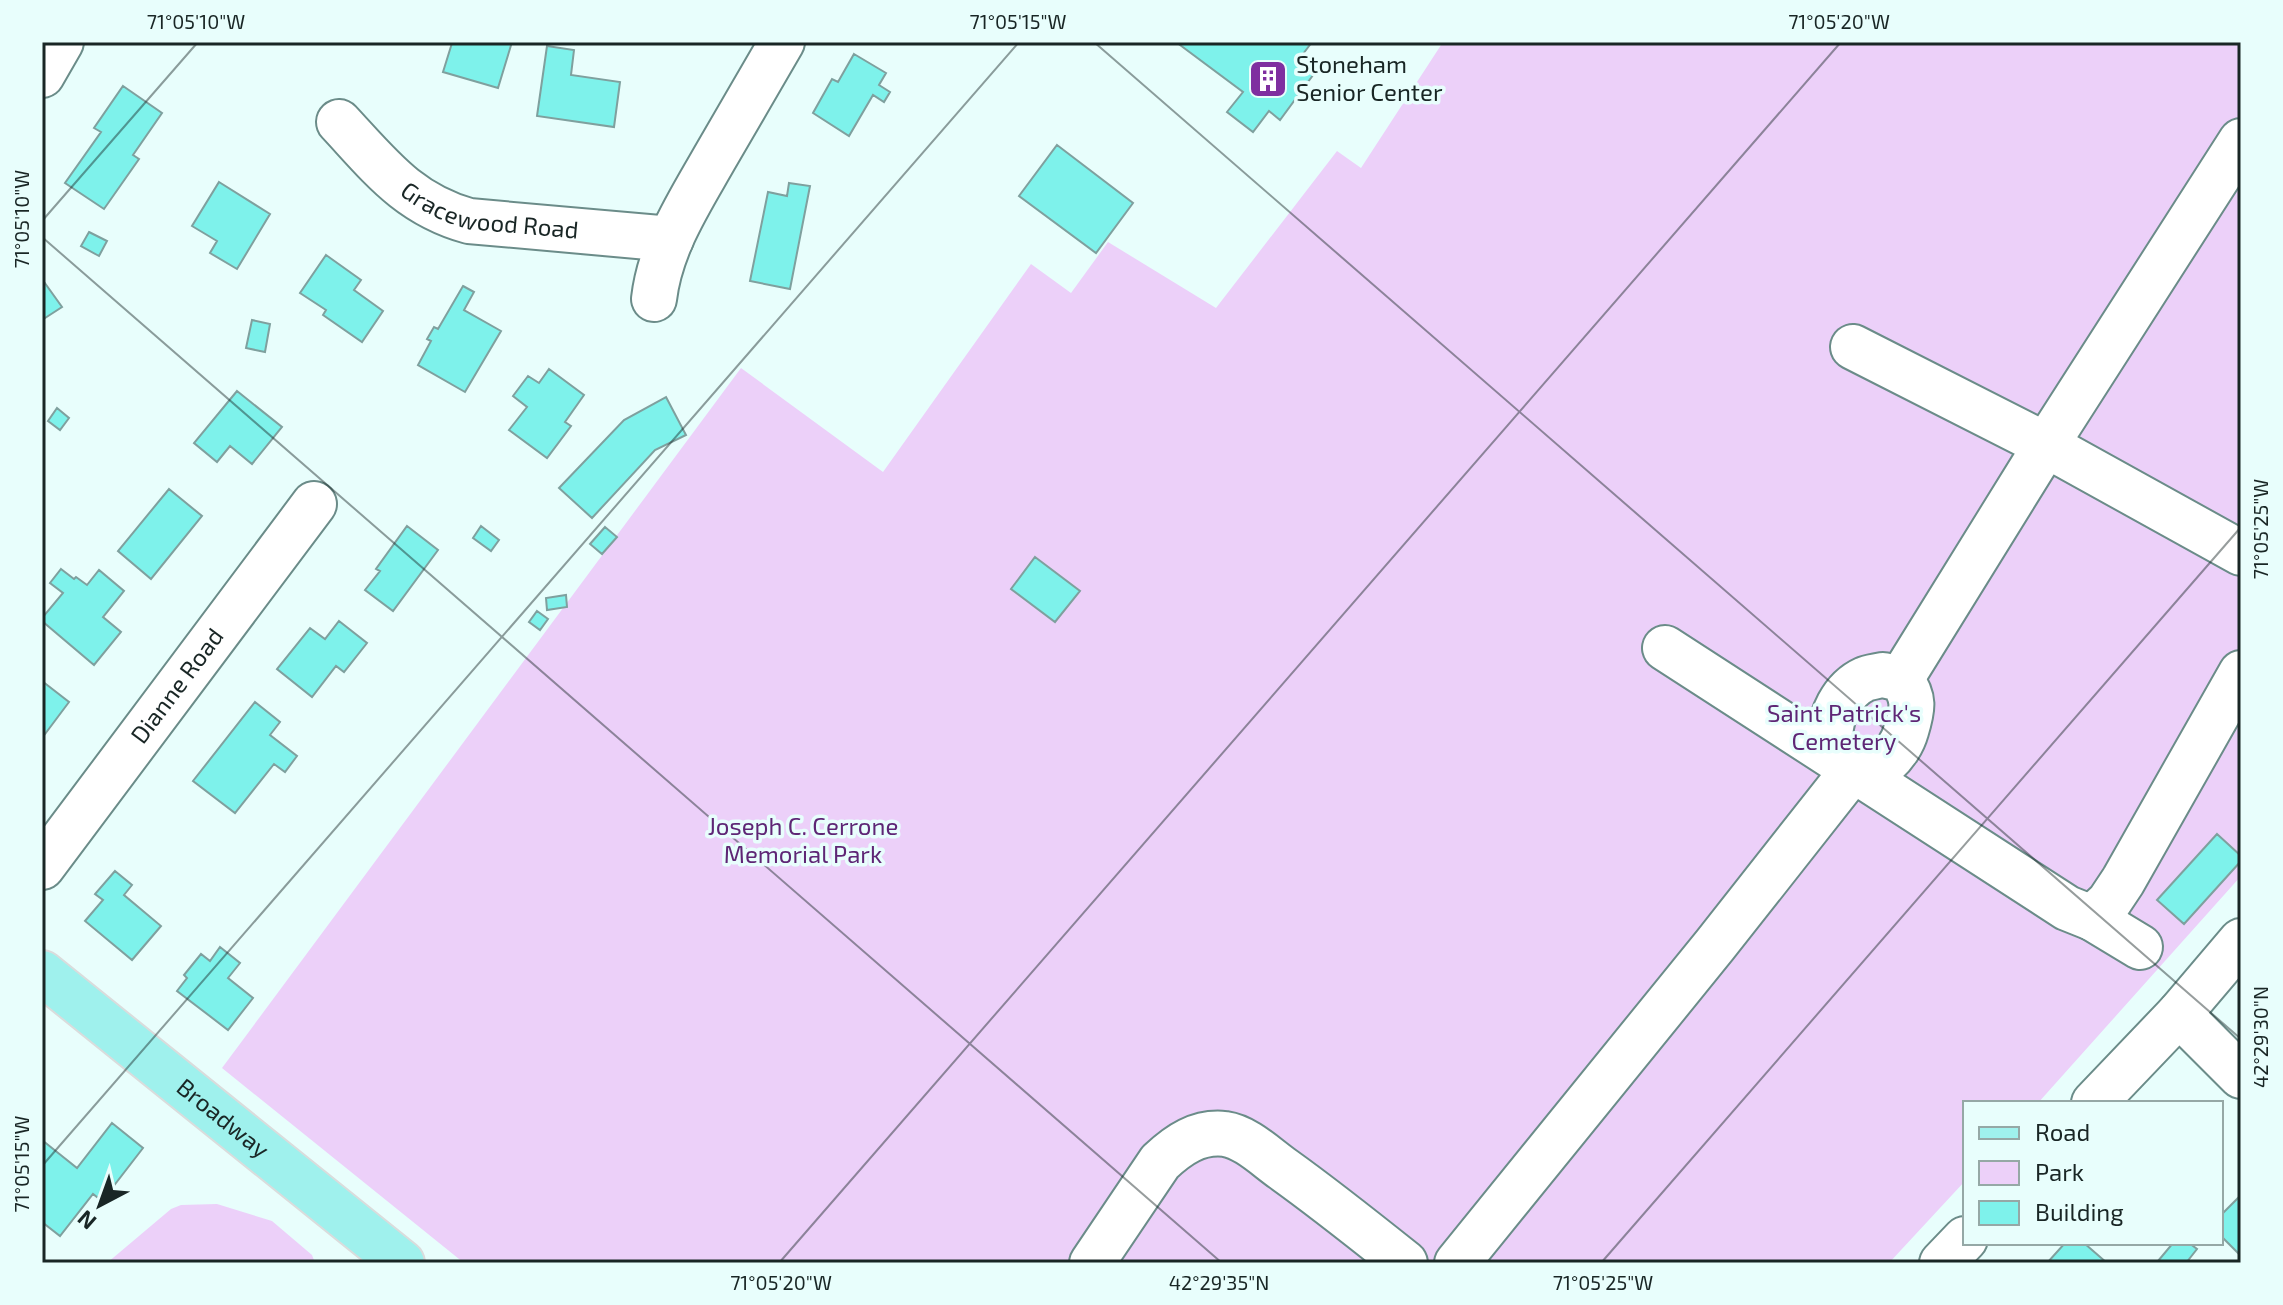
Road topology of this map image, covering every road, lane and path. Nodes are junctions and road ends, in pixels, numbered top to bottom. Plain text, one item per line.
1 (61, 42) edge
2 (782, 42) edge
3 (42, 75) edge
4 (339, 122) dead end
5 (2241, 141) edge
6 (671, 239) junction
7 (654, 299) dead end
8 (1853, 347) dead end
9 (2046, 445) junction
10 (314, 504) dead end
11 (2241, 553) edge
12 (1665, 648) dead end
13 (2241, 673) edge
14 (1901, 679) junction
15 (1853, 770) junction
16 (42, 867) edge
17 (2092, 918) junction
18 (2241, 941) edge
19 (2140, 947) dead end
20 (42, 973) edge
21 (2179, 1014) junction
22 (2241, 1076) edge
23 (2096, 1101) edge
24 (1963, 1241) edge
25 (402, 1263) edge
26 (1092, 1263) edge
27 (1405, 1263) edge
28 (1457, 1263) edge
29 (1942, 1263) edge

1 - 3 street
2 - 6 street
4 - 6 street, Gracewood Road
5 - 9 street
6 - 7 street
8 - 9 street
9 - 11 street
9 - 14 street
10 - 16 street, Dianne Road
12 - 15 street
13 - 17 street
14 - 15 street
14 - 15 street
15 - 17 street
15 - 28 street
17 - 19 street
18 - 21 street
20 - 25 main road, Broadway
21 - 22 street
21 - 23 street
24 - 29 street
26 - 27 street

